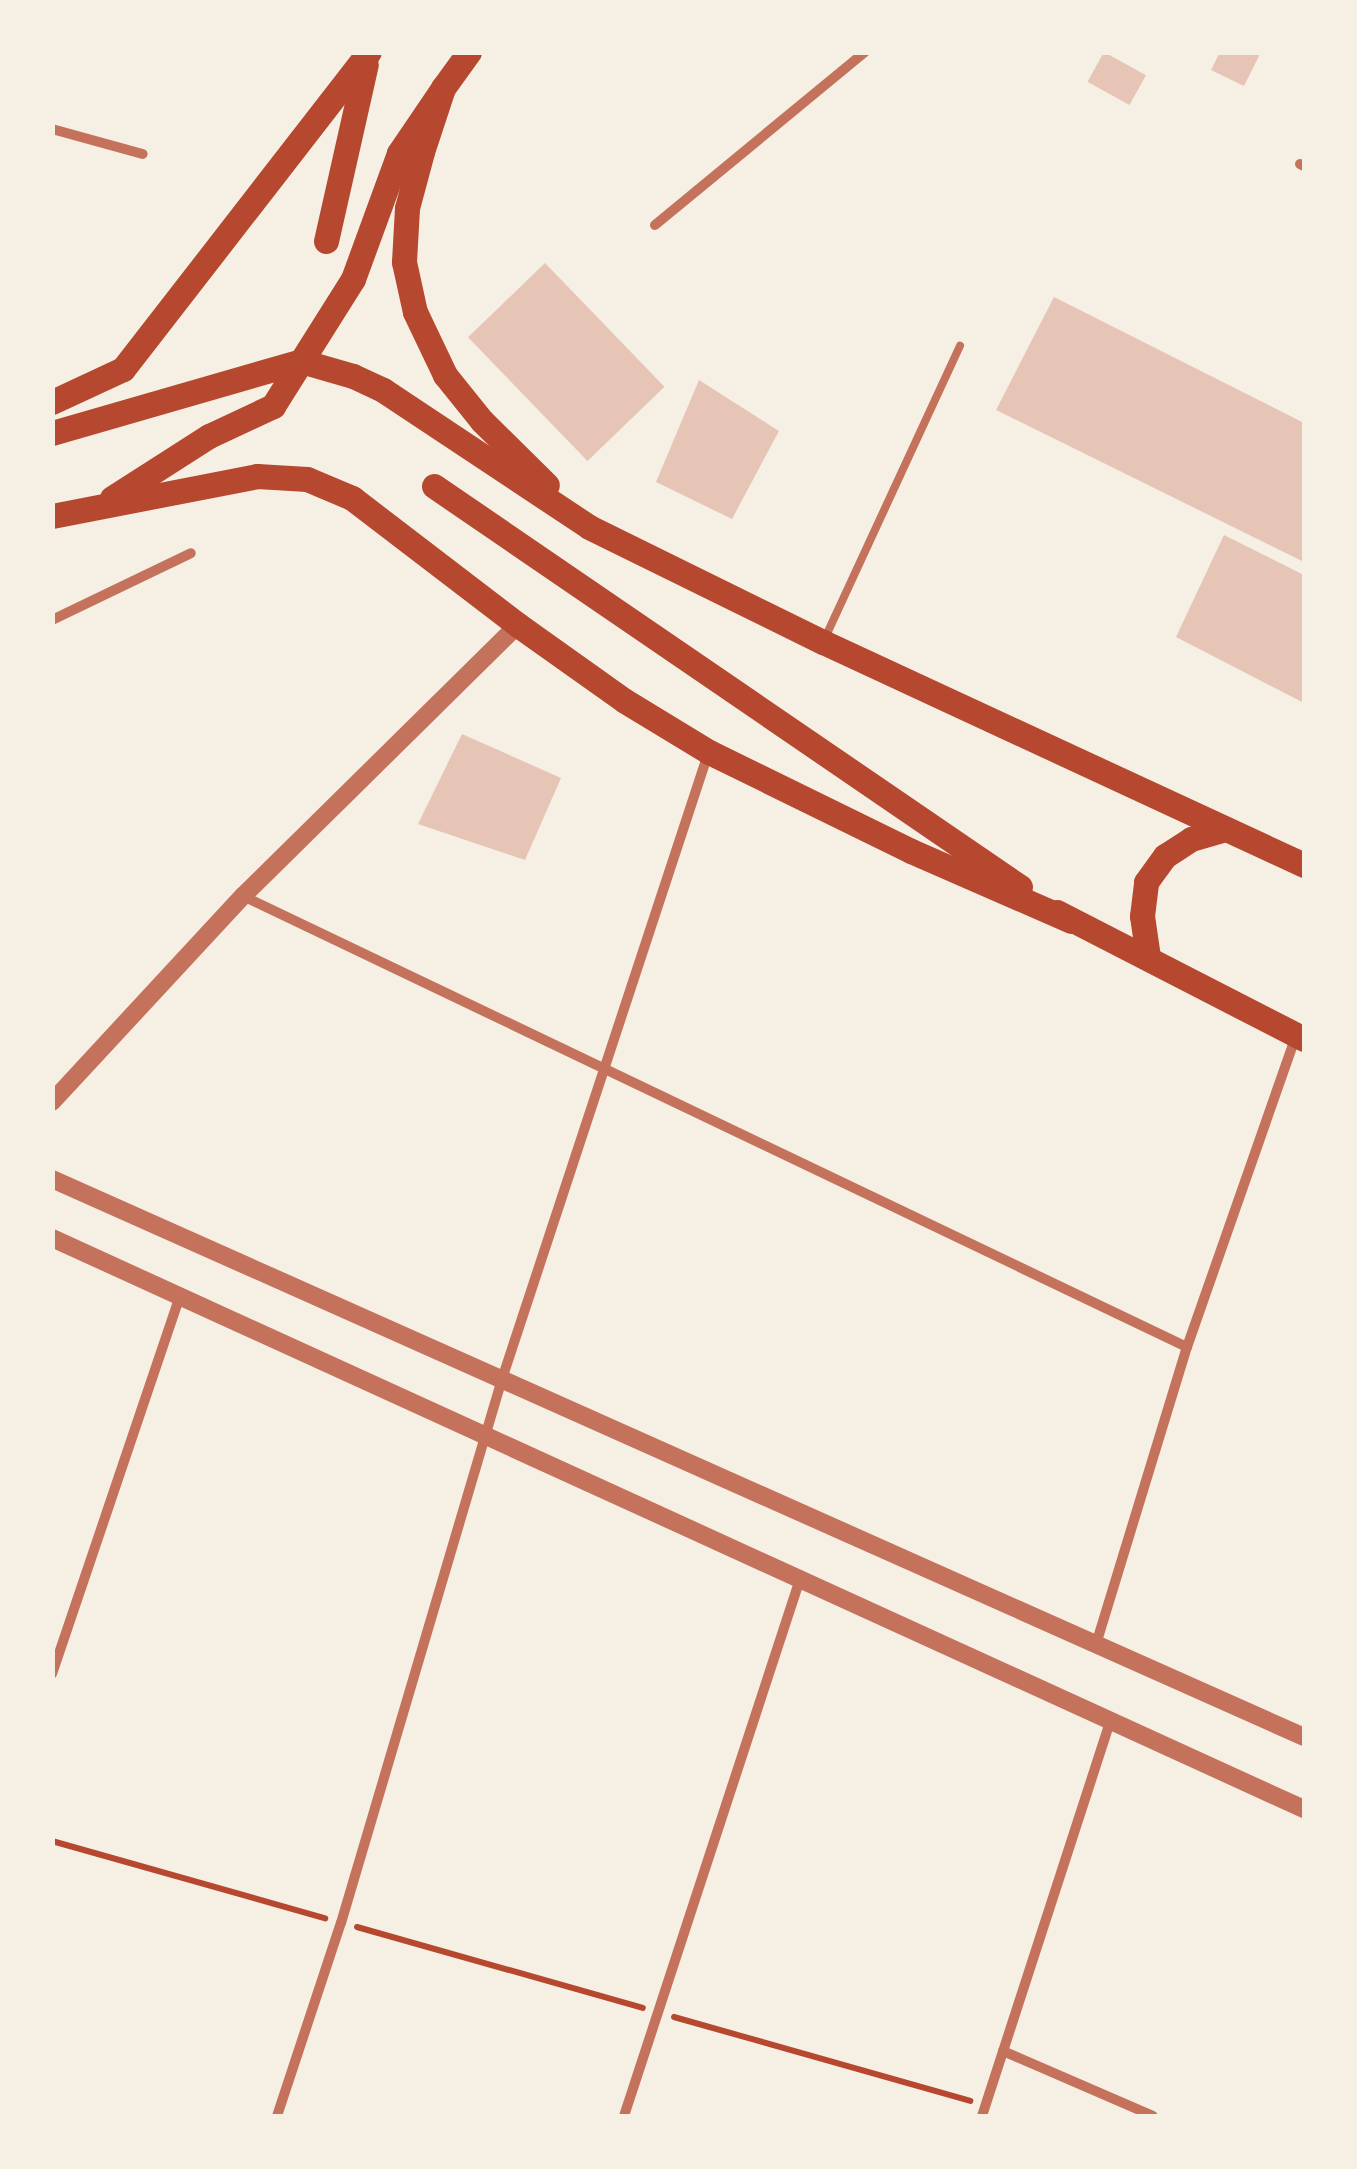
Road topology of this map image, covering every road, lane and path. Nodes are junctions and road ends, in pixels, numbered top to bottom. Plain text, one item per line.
1 (469, 52) edge
2 (865, 52) edge
3 (369, 53) edge
4 (443, 88) junction
5 (52, 130) edge
6 (143, 154) dead end
7 (656, 225) dead end
8 (326, 241) dead end
9 (960, 346) dead end
10 (300, 361) junction
11 (52, 402) edge
12 (52, 433) edge
13 (434, 486) dead end
14 (100, 506) junction
15 (52, 516) edge
16 (589, 527) junction
17 (191, 552) dead end
18 (52, 620) edge
19 (518, 626) junction
20 (823, 642) junction
21 (709, 752) junction
22 (1226, 829) junction
23 (1304, 864) edge
24 (243, 896) junction
25 (1071, 922) junction
26 (1148, 956) junction
27 (1300, 1037) edge
28 (605, 1069) junction
29 (53, 1100) edge
30 (52, 1179) edge
31 (52, 1238) edge
32 (179, 1299) junction
33 (1187, 1347) junction
34 (502, 1379) junction
35 (486, 1433) junction
36 (800, 1579) junction
37 (1097, 1641) junction
38 (52, 1674) edge
39 (1110, 1721) junction
40 (1304, 1737) edge
41 (1304, 1809) edge
42 (52, 1841) edge
43 (341, 1923) junction
44 (656, 2012) junction
45 (1003, 2051) junction
46 (984, 2111) edge
47 (277, 2116) edge
48 (624, 2116) edge
49 (1152, 2116) edge

1 - 4 main road
2 - 7 street
3 - 8 main road
3 - 11 main road
4 - 10 main road
4 - 16 main road
5 - 6 street
9 - 20 lane
10 - 12 main road
10 - 14 main road
10 - 16 main road
13 - 25 main road
14 - 15 main road
14 - 19 main road
16 - 20 main road
17 - 18 street
19 - 21 main road
19 - 24 street
20 - 22 main road
21 - 25 main road
21 - 28 street
22 - 23 main road
22 - 26 main road
24 - 28 street
24 - 29 street
25 - 26 main road
26 - 27 main road
27 - 33 street
28 - 33 street
28 - 34 street
30 - 34 street
31 - 32 street
32 - 35 street
32 - 38 street
33 - 37 street
34 - 35 street
34 - 37 street
35 - 36 street
35 - 43 street
36 - 39 street
36 - 44 street
37 - 40 street
39 - 41 street
39 - 45 street
42 - 43 path
43 - 44 path
43 - 47 street
44 - 46 path
44 - 48 street
45 - 46 street
45 - 49 street

